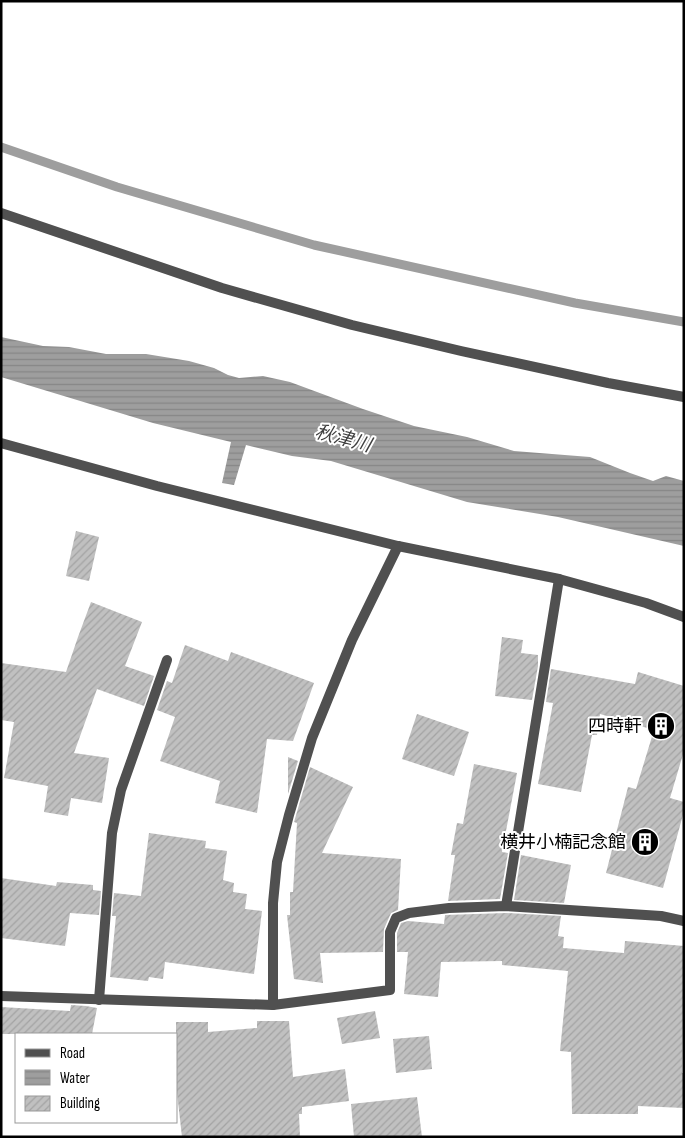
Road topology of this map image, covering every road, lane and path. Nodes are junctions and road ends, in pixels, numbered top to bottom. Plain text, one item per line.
1 (1, 213) edge
2 (684, 397) edge
3 (1, 443) edge
4 (398, 546) junction
5 (559, 579) junction
6 (684, 617) edge
7 (167, 660) dead end
8 (506, 906) junction
9 (684, 921) edge
10 (1, 996) edge
11 (99, 1000) junction
12 (273, 1006) junction

1 - 2 street
3 - 4 street
4 - 5 street
4 - 12 street
5 - 6 street
5 - 8 street
7 - 11 street
8 - 9 street
8 - 12 street
10 - 11 street
11 - 12 street

